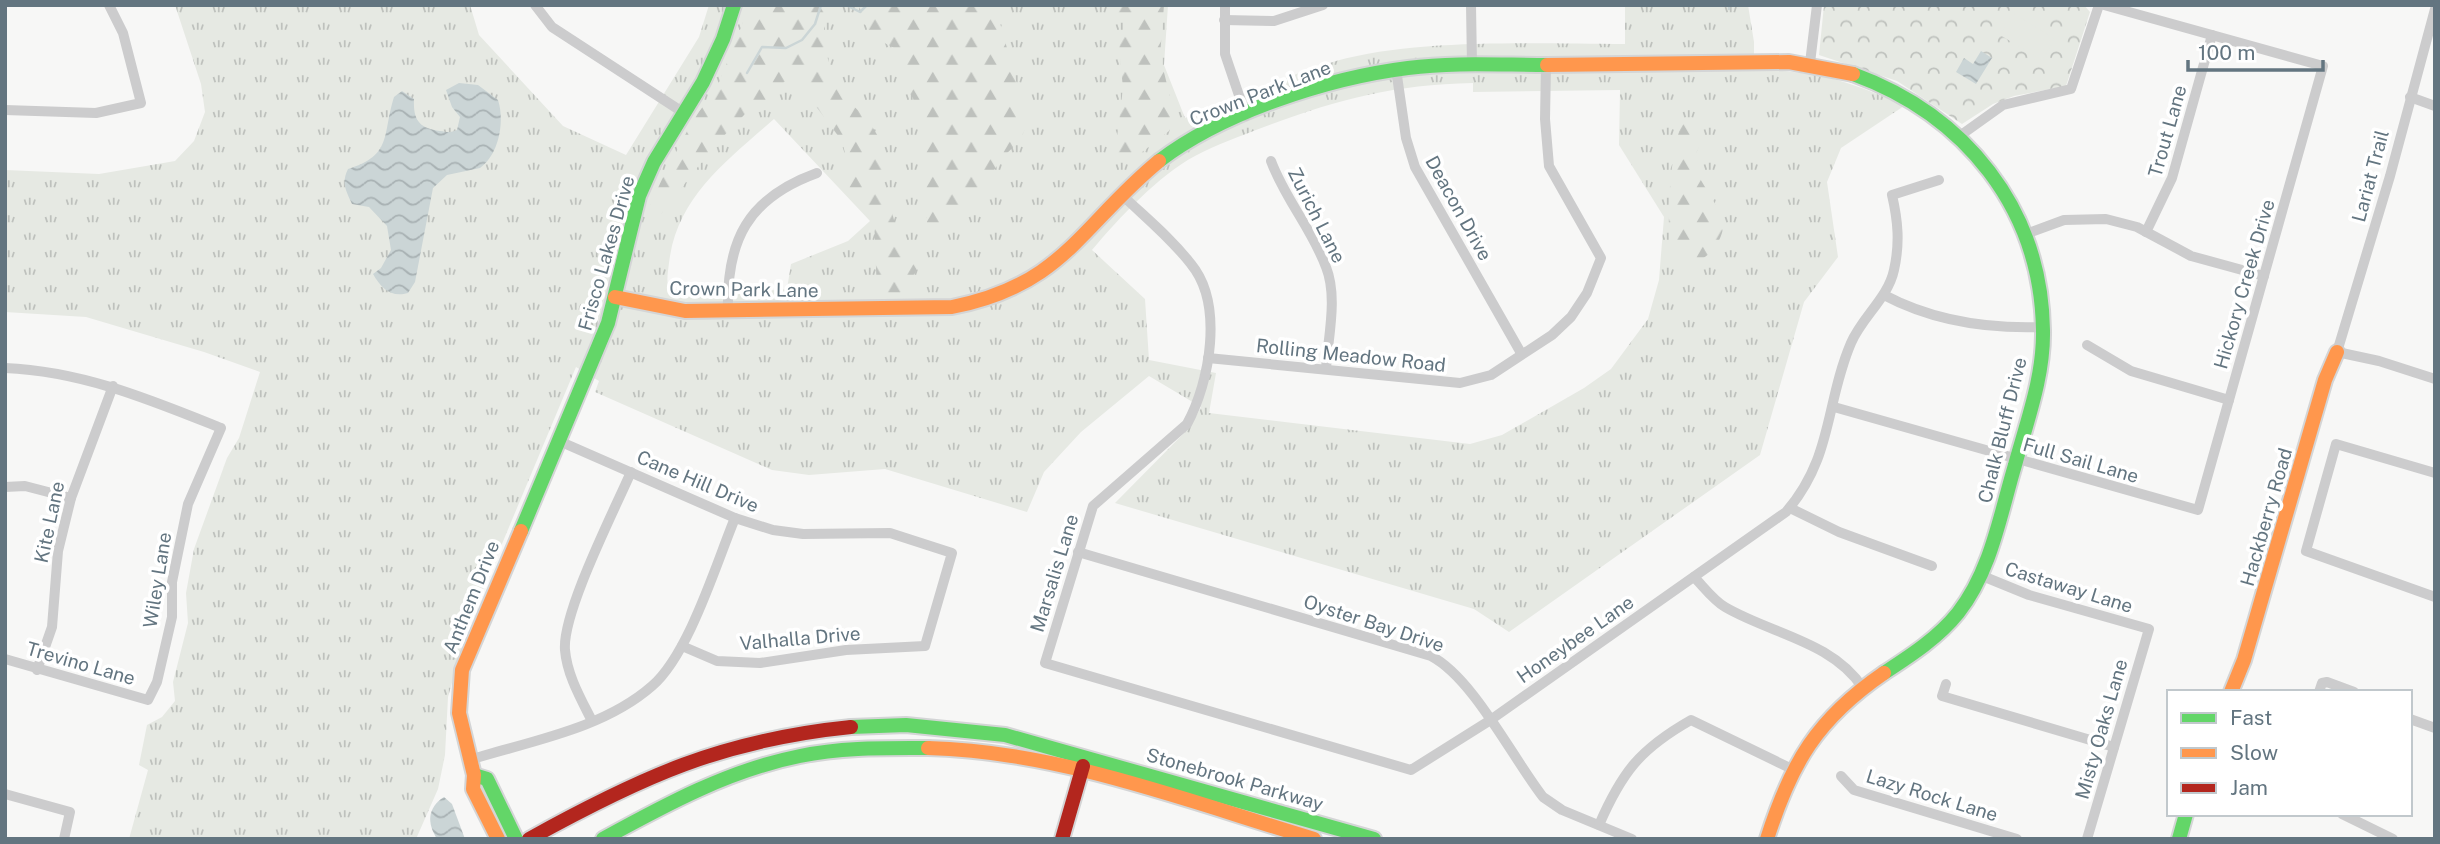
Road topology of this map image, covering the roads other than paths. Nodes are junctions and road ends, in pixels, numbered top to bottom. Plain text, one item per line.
1 (109, 5) edge
2 (535, 5) edge
3 (734, 5) edge
4 (1224, 5) edge
5 (1323, 5) edge
6 (1471, 5) edge
7 (1816, 5) edge
8 (2101, 5) edge
9 (2435, 9) edge
10 (1224, 20) junction
11 (2212, 35) junction
12 (1810, 63) junction
13 (1472, 65) junction
14 (1546, 65) junction
15 (1396, 69) junction
16 (2410, 96) junction
17 (2435, 106) edge
18 (5, 110) edge
19 (684, 113) junction
20 (1246, 116) junction
21 (1961, 135) junction
22 (1271, 161) dead end
23 (817, 173) dead end
24 (1939, 180) dead end
25 (1122, 195) junction
26 (2146, 232) junction
27 (2026, 234) junction
28 (2264, 276) junction
29 (1884, 295) junction
30 (615, 297) junction
31 (728, 312) junction
32 (2043, 327) junction
33 (2087, 345) dead end
34 (2337, 352) junction
35 (1521, 353) junction
36 (1208, 358) junction
37 (5, 368) edge
38 (1326, 369) junction
39 (2435, 379) edge
40 (113, 386) junction
41 (2229, 400) junction
42 (1834, 407) junction
43 (559, 441) junction
44 (2016, 460) junction
45 (631, 472) junction
46 (2435, 473) edge
47 (5, 487) edge
48 (71, 498) junction
49 (1790, 508) junction
50 (2198, 510) joint
51 (735, 518) junction
52 (1078, 552) junction
53 (1932, 566) dead end
54 (1980, 575) junction
55 (1694, 577) junction
56 (2435, 597) edge
57 (2149, 629) joint
58 (682, 646) junction
59 (925, 646) joint
60 (5, 659) edge
61 (1045, 663) joint
62 (37, 670) junction
63 (1946, 684) dead end
64 (1863, 688) junction
65 (2232, 690) edge
66 (2320, 690) edge
67 (2349, 690) edge
68 (148, 700) joint
69 (2412, 720) edge
70 (592, 721) junction
71 (1489, 721) junction
72 (2435, 728) edge
73 (2114, 747) junction
74 (1086, 755) junction
75 (469, 760) junction
76 (1792, 769) junction
77 (1082, 772) junction
78 (474, 775) junction
79 (1841, 776) dead end
80 (5, 794) edge
81 (2185, 816) edge
82 (2346, 816) edge
83 (1599, 825) junction
84 (64, 839) edge
85 (498, 839) edge
86 (516, 839) edge
87 (529, 839) edge
88 (603, 839) edge
89 (1062, 839) edge
90 (1314, 839) edge
91 (1374, 839) edge
92 (1632, 839) edge
93 (1767, 839) edge
94 (2017, 839) edge
95 (2087, 839) edge
96 (2179, 839) edge
97 (2393, 839) edge

1 - 18 street
2 - 19 street
3 - 19 street, Frisco Lakes Drive
4 - 10 street
5 - 10 street
6 - 13 street
7 - 12 street
8 - 11 street
8 - 21 street
9 - 16 street, Lariat Trail
10 - 20 street
11 - 26 street, Trout Lane
11 - 28 street, Hickory Creek Drive
12 - 14 street, Crown Park Lane
12 - 21 street, Chalk Bluff Drive
13 - 14 street, Crown Park Lane
13 - 15 street, Crown Park Lane
14 - 35 street, Rolling Meadow Road
15 - 20 street, Crown Park Lane
15 - 35 street, Deacon Drive
16 - 17 street
16 - 34 street, Lariat Trail
19 - 30 street, Frisco Lakes Drive
20 - 25 street, Crown Park Lane
21 - 27 street, Chalk Bluff Drive
22 - 38 street, Zurich Lane
23 - 31 street
24 - 29 street, Honeybee Lane
25 - 31 street, Crown Park Lane
25 - 36 street, Marsalis Lane
26 - 27 street
26 - 28 street
27 - 32 street, Chalk Bluff Drive
28 - 41 street, Hickory Creek Drive
29 - 32 street
29 - 42 street, Honeybee Lane
30 - 31 street, Crown Park Lane
30 - 43 street, Frisco Lakes Drive
32 - 44 street, Chalk Bluff Drive
33 - 41 street
34 - 39 street
34 - 65 street, Hackberry Road
35 - 38 street, Rolling Meadow Road
36 - 38 street, Rolling Meadow Road
36 - 52 street, Marsalis Lane
37 - 40 street
40 - 48 street, Kite Lane
40 - 68 street, Wiley Lane
41 - 50 street, Hickory Creek Drive
42 - 44 street, Full Sail Lane
42 - 49 street, Honeybee Lane
43 - 45 street, Cane Hill Drive
43 - 75 street, Anthem Drive
44 - 50 street, Full Sail Lane
44 - 54 street, Chalk Bluff Drive
45 - 51 street, Cane Hill Drive
45 - 70 street
46 - 56 street
47 - 48 street
48 - 62 street, Kite Lane
49 - 53 street
49 - 55 street, Honeybee Lane
51 - 58 street
51 - 59 street, Cane Hill Drive
52 - 61 street, Marsalis Lane
52 - 71 street, Oyster Bay Drive
54 - 57 street, Castaway Lane
54 - 64 street, Chalk Bluff Drive
55 - 64 street
55 - 71 street, Honeybee Lane
57 - 73 street, Misty Oaks Lane
58 - 59 street, Valhalla Drive
58 - 70 street
60 - 62 street, Trevino Lane
61 - 71 street, Honeybee Lane
62 - 68 street, Trevino Lane
63 - 73 street
64 - 76 street, Chalk Bluff Drive
66 - 67 street
69 - 72 street
70 - 75 street
71 - 83 street, Oyster Bay Drive
73 - 95 street, Misty Oaks Lane
74 - 77 street
74 - 87 street, Stonebrook Parkway
74 - 91 street, Stonebrook Parkway
75 - 78 street, Anthem Drive
76 - 83 street
76 - 93 street, Chalk Bluff Drive
77 - 88 street, Stonebrook Parkway
77 - 89 street
77 - 90 street, Stonebrook Parkway
78 - 85 street, Anthem Drive
78 - 86 street, Anthem Drive
79 - 94 street, Lazy Rock Lane
80 - 84 street
81 - 96 street
82 - 97 street
83 - 92 street, Oyster Bay Drive

